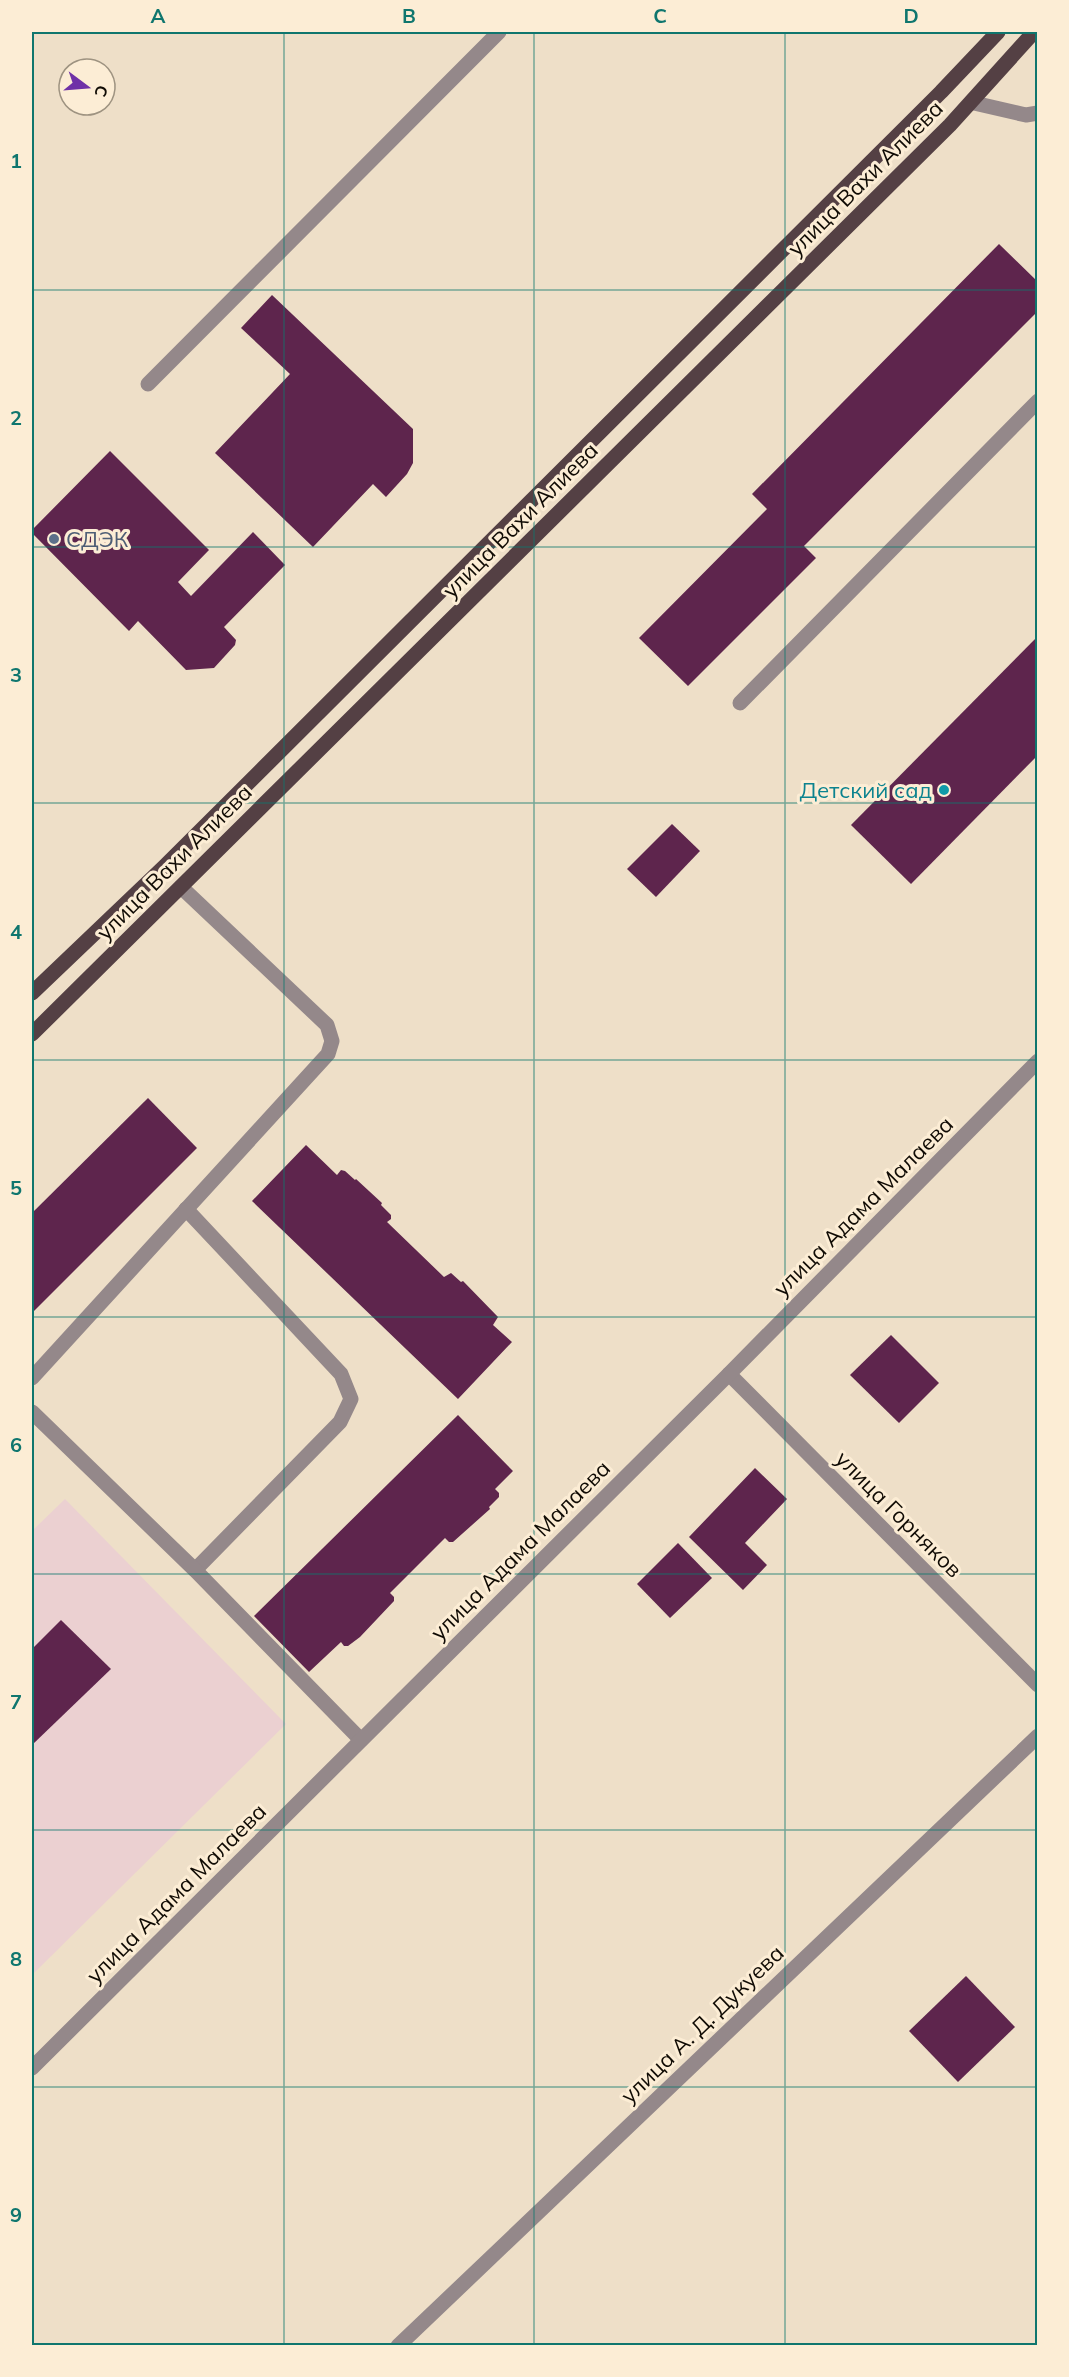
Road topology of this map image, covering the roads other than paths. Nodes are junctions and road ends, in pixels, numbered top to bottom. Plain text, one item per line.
1 (499, 32) edge
2 (998, 32) edge
3 (1034, 32) edge
4 (975, 103) dead end
5 (1038, 113) edge
6 (148, 384) dead end
7 (1038, 401) edge
8 (740, 703) dead end
9 (181, 887) junction
10 (32, 993) edge
11 (32, 1034) edge
12 (1038, 1061) edge
13 (186, 1209) junction
14 (729, 1374) junction
15 (32, 1378) edge
16 (32, 1412) edge
17 (195, 1570) junction
18 (1038, 1685) edge
19 (1038, 1736) edge
20 (361, 1740) junction
21 (32, 2068) edge
22 (399, 2346) edge

1 - 6 street
2 - 10 main road, улица Вахи Алиева
3 - 9 main road, улица Вахи Алиева
4 - 5 street
7 - 8 street
9 - 11 main road, улица Вахи Алиева
9 - 13 street
12 - 14 street, улица Адама Малаева
13 - 15 street
13 - 17 street
14 - 18 street, улица Горняков
14 - 20 street, улица Адама Малаева
16 - 17 street
17 - 20 street
19 - 22 street, улица А. Д. Дукуева
20 - 21 street, улица Адама Малаева

